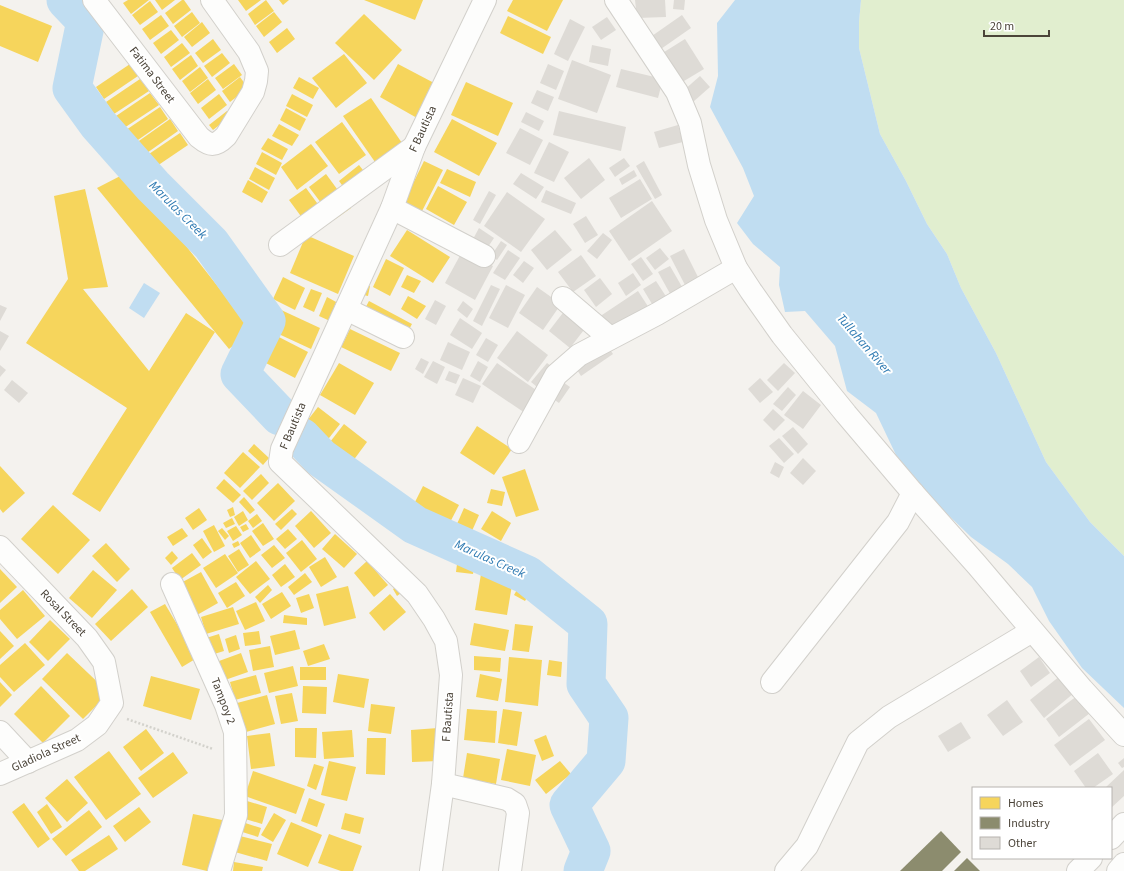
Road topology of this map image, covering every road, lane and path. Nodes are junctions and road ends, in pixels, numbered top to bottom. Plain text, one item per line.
1 (94, 0) edge
2 (212, 0) edge
3 (485, 0) edge
4 (616, 0) edge
5 (414, 147) junction
6 (392, 208) junction
7 (280, 245) dead end
8 (484, 256) dead end
9 (736, 268) junction
10 (563, 298) dead end
11 (346, 308) junction
12 (403, 337) dead end
13 (610, 338) junction
14 (519, 442) dead end
15 (913, 493) junction
16 (0, 547) edge
17 (172, 584) dead end
18 (1032, 631) junction
19 (772, 682) dead end
20 (110, 688) joint
21 (106, 712) junction
22 (0, 732) edge
23 (1124, 735) edge
24 (235, 757) junction
25 (28, 762) junction
26 (0, 774) edge
27 (443, 784) junction
28 (1124, 824) edge
29 (1112, 837) edge
30 (1090, 859) edge
31 (1124, 864) edge
32 (218, 871) edge
33 (431, 871) edge
34 (510, 871) edge
35 (786, 871) edge
36 (1078, 871) edge
37 (1118, 871) edge

1 - 2 street, Fatima Street
3 - 5 street, F Bautista
4 - 9 street
5 - 6 street, F Bautista
5 - 7 street
6 - 8 street
6 - 11 street, F Bautista
9 - 13 street
9 - 15 street
10 - 13 street
11 - 12 street
11 - 27 street, F Bautista
13 - 14 street
15 - 18 street
15 - 19 street
16 - 20 street, Rosal Street
17 - 24 street, Tampoy 2
18 - 23 street
18 - 35 street
20 - 21 street, Gladiola Street
21 - 24 path
21 - 25 street, Gladiola Street
22 - 25 street
24 - 32 street, Tampoy 2
25 - 26 street, Gladiola Street
27 - 33 street, F Bautista
27 - 34 street
28 - 29 street
30 - 36 street
31 - 37 street

